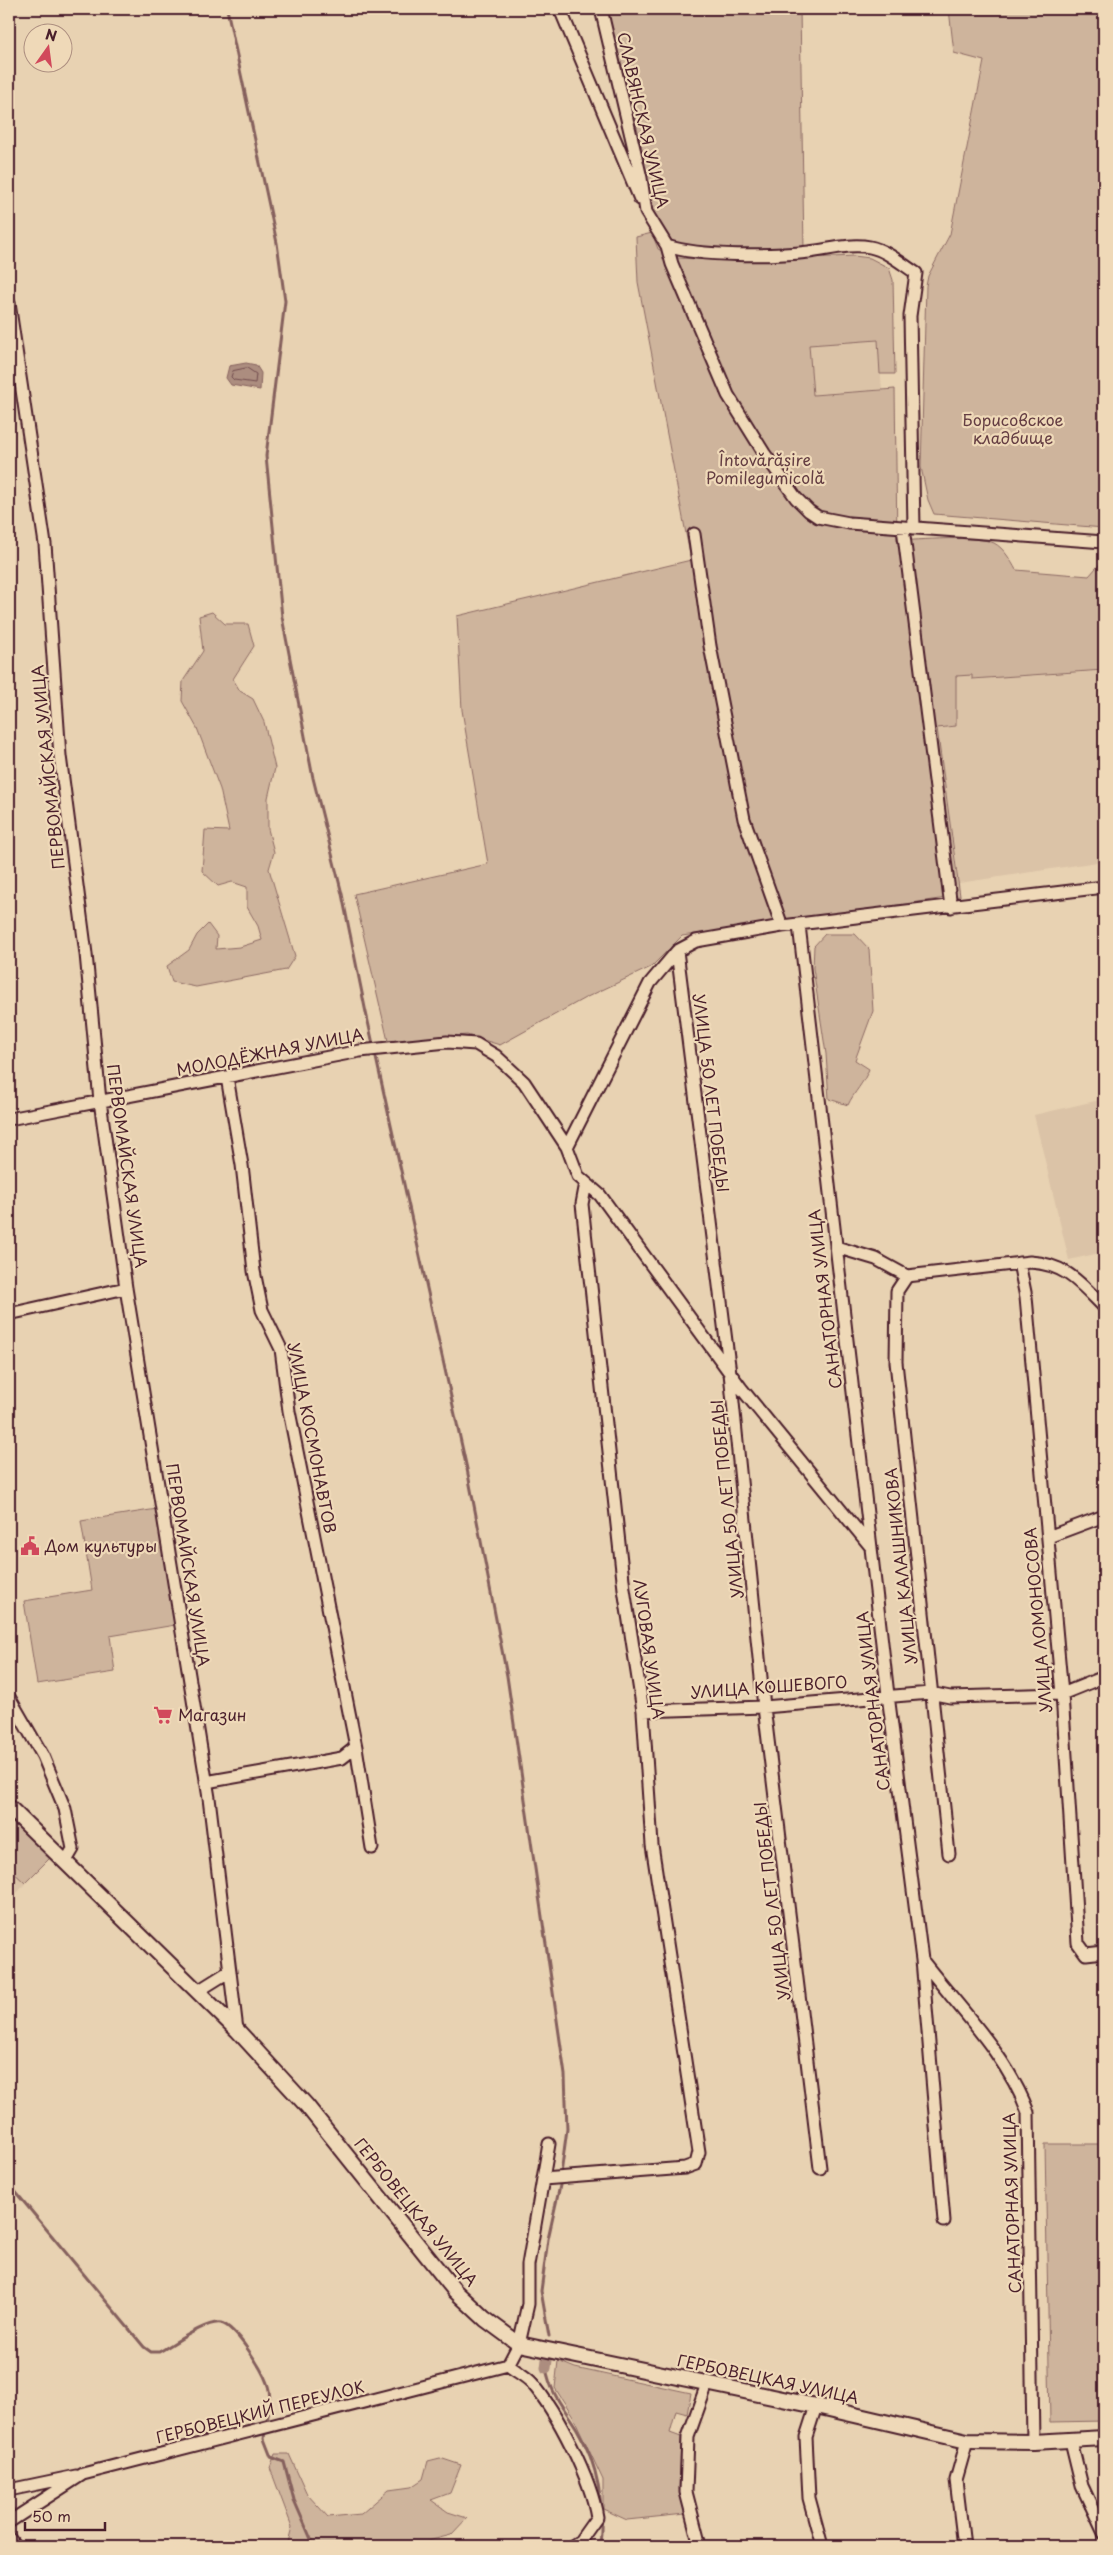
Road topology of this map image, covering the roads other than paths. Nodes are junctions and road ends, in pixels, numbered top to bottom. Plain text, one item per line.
1 (560, 9) edge
2 (602, 9) edge
3 (646, 212) junction
4 (667, 246) junction
5 (9, 303) edge
6 (909, 528) junction
7 (694, 534) dead end
8 (1104, 542) edge
9 (1104, 888) edge
10 (951, 907) junction
11 (799, 925) junction
12 (782, 926) junction
13 (677, 951) junction
14 (227, 1077) junction
15 (100, 1101) junction
16 (9, 1119) edge
17 (567, 1147) junction
18 (586, 1183) junction
19 (836, 1247) junction
20 (1024, 1262) junction
21 (907, 1276) junction
22 (126, 1288) junction
23 (1104, 1307) edge
24 (9, 1314) edge
25 (730, 1374) junction
26 (1104, 1516) edge
27 (1048, 1538) junction
28 (871, 1547) junction
29 (1104, 1677) edge
30 (930, 1693) junction
31 (1062, 1694) junction
32 (888, 1695) junction
33 (9, 1697) edge
34 (764, 1707) junction
35 (643, 1711) junction
36 (356, 1747) junction
37 (206, 1782) junction
38 (9, 1807) edge
39 (372, 1848) dead end
40 (949, 1854) dead end
41 (66, 1861) junction
42 (1104, 1952) edge
43 (922, 1960) junction
44 (230, 1972) junction
45 (198, 1991) junction
46 (237, 2030) junction
47 (549, 2144) dead end
48 (820, 2168) dead end
49 (543, 2179) junction
50 (944, 2220) dead end
51 (519, 2344) junction
52 (508, 2365) junction
53 (707, 2384) junction
54 (816, 2406) junction
55 (1104, 2438) edge
56 (967, 2441) junction
57 (1071, 2441) junction
58 (1033, 2442) junction
59 (82, 2474) junction
60 (9, 2490) edge
61 (9, 2522) edge
62 (1104, 2533) edge
63 (572, 2546) edge
64 (700, 2546) edge
65 (822, 2546) edge
66 (964, 2546) edge

1 - 3 street
2 - 3 street, СЛАВЯНСКАЯ УЛИЦА
3 - 4 street, СЛАВЯНСКАЯ УЛИЦА
4 - 6 street, СЛАВЯНСКАЯ УЛИЦА
4 - 6 street
5 - 15 street, ПЕРВОМАЙСКАЯ УЛИЦА
6 - 8 street, СЛАВЯНСКАЯ УЛИЦА
6 - 10 street
7 - 12 street
9 - 10 street
10 - 11 street
11 - 12 street
11 - 19 street, САНАТОРНАЯ УЛИЦА
12 - 13 street
13 - 17 street
13 - 25 street, УЛИЦА 50 ЛЕТ ПОБЕДЫ
14 - 15 street, МОЛОДЁЖНАЯ УЛИЦА
14 - 17 street, МОЛОДЁЖНАЯ УЛИЦА
14 - 36 street, УЛИЦА КОСМОНАВТОВ
15 - 16 street, МОЛОДЁЖНАЯ УЛИЦА
15 - 22 street, ПЕРВОМАЙСКАЯ УЛИЦА
17 - 18 street, МОЛОДЁЖНАЯ УЛИЦА
18 - 25 street, МОЛОДЁЖНАЯ УЛИЦА
18 - 35 street, ЛУГОВАЯ УЛИЦА
19 - 21 street
19 - 28 street, САНАТОРНАЯ УЛИЦА
20 - 21 street
20 - 23 street
20 - 27 street, УЛИЦА ЛОМОНОСОВА
21 - 30 street, УЛИЦА КАЛАШНИКОВА
22 - 24 street
22 - 37 street, ПЕРВОМАЙСКАЯ УЛИЦА
25 - 28 street, МОЛОДЁЖНАЯ УЛИЦА
25 - 34 street, УЛИЦА 50 ЛЕТ ПОБЕДЫ
26 - 27 street
27 - 31 street, УЛИЦА ЛОМОНОСОВА
28 - 32 street, САНАТОРНАЯ УЛИЦА
29 - 31 street, УЛИЦА КОШЕВОГО
30 - 31 street, УЛИЦА КОШЕВОГО
30 - 32 street, УЛИЦА КОШЕВОГО
30 - 40 street, УЛИЦА КАЛАШНИКОВА
31 - 42 street, УЛИЦА ЛОМОНОСОВА
32 - 34 street, УЛИЦА КОШЕВОГО
32 - 43 street, САНАТОРНАЯ УЛИЦА
33 - 41 street
34 - 35 street, УЛИЦА КОШЕВОГО
34 - 48 street, УЛИЦА 50 ЛЕТ ПОБЕДЫ
35 - 49 street, ЛУГОВАЯ УЛИЦА
36 - 37 street
36 - 39 street, УЛИЦА КОСМОНАВТОВ
37 - 44 street, ПЕРВОМАЙСКАЯ УЛИЦА
38 - 41 street, ГЕРБОВЕЦКАЯ УЛИЦА
41 - 45 street, ГЕРБОВЕЦКАЯ УЛИЦА
43 - 50 street
43 - 58 street, САНАТОРНАЯ УЛИЦА
44 - 45 street
44 - 46 street, ПЕРВОМАЙСКАЯ УЛИЦА
45 - 46 street, ГЕРБОВЕЦКАЯ УЛИЦА
46 - 51 street, ГЕРБОВЕЦКАЯ УЛИЦА
47 - 49 street
49 - 51 street
51 - 52 street
51 - 53 street, ГЕРБОВЕЦКАЯ УЛИЦА
52 - 59 street, ГЕРБОВЕЦКИЙ ПЕРЕУЛОК
52 - 63 street
53 - 54 street, ГЕРБОВЕЦКАЯ УЛИЦА
53 - 64 street
54 - 56 street, ГЕРБОВЕЦКАЯ УЛИЦА
54 - 65 street
55 - 57 street, ГЕРБОВЕЦКАЯ УЛИЦА
56 - 58 street, ГЕРБОВЕЦКАЯ УЛИЦА
56 - 66 street
57 - 58 street, ГЕРБОВЕЦКАЯ УЛИЦА
57 - 62 street
59 - 60 street
59 - 61 street, ГЕРБОВЕЦКИЙ ПЕРЕУЛОК

